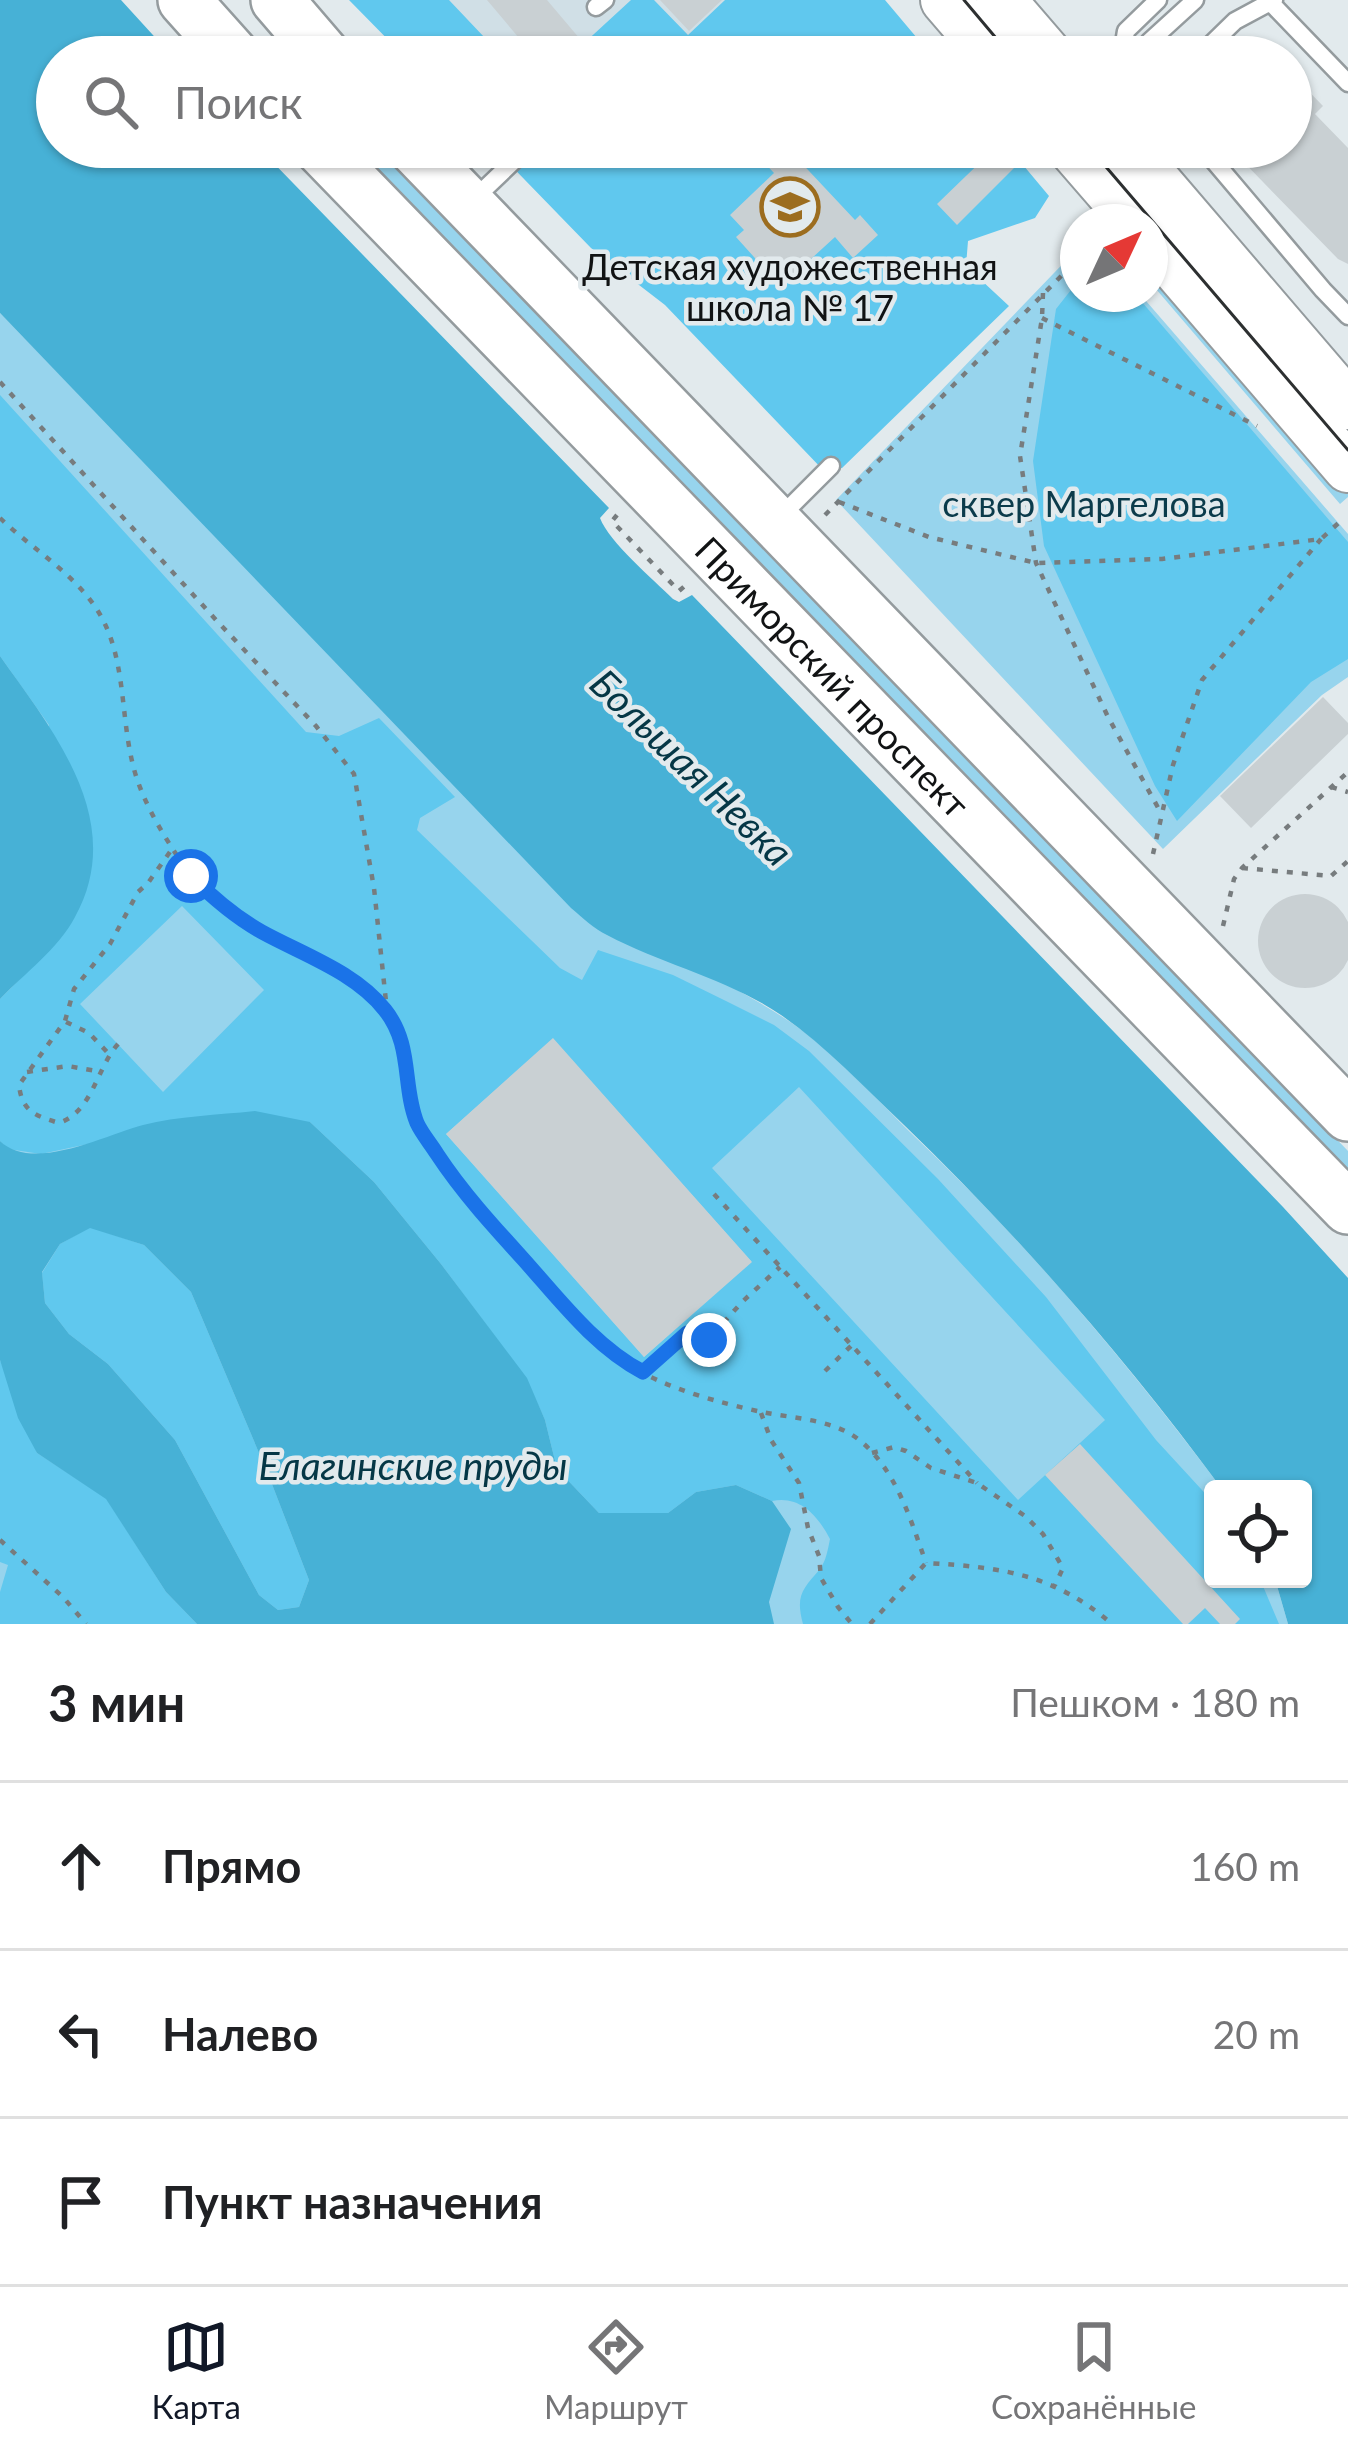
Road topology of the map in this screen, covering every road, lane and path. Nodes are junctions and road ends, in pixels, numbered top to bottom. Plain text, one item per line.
1 (184, 0) edge
2 (278, 0) edge
3 (945, 0) edge
4 (1001, 0) edge
5 (1158, 0) edge
6 (1195, 0) edge
7 (1272, 2) edge
8 (216, 36) edge
9 (308, 36) edge
10 (976, 36) edge
11 (1032, 36) edge
12 (1125, 36) edge
13 (1156, 36) edge
14 (1220, 36) edge
15 (1304, 36) edge
16 (1312, 45) edge
17 (1348, 83) edge
18 (339, 168) edge
19 (433, 168) edge
20 (507, 168) edge
21 (1089, 168) edge
22 (1146, 168) edge
23 (1220, 168) edge
24 (1120, 204) edge
25 (468, 205) junction
26 (1168, 259) edge
27 (1060, 276) edge
28 (1043, 293) junction
29 (1348, 316) edge
30 (1042, 318) junction
31 (0, 382) edge
32 (1337, 385) edge
33 (1270, 432) dead end
34 (831, 466) dead end
35 (1348, 468) edge
36 (838, 502) junction
37 (0, 518) edge
38 (1344, 518) dead end
39 (797, 521) junction
40 (617, 526) dead end
41 (1321, 539) junction
42 (1036, 563) junction
43 (694, 576) dead end
44 (1348, 772) edge
45 (1331, 788) junction
46 (1348, 792) edge
47 (1161, 813) junction
48 (172, 849) junction
49 (1152, 860) dead end
50 (1348, 861) edge
51 (1242, 868) junction
52 (1222, 931) dead end
53 (387, 1012) junction
54 (65, 1021) junction
55 (118, 1044) dead end
56 (109, 1054) junction
57 (26, 1072) junction
58 (102, 1072) junction
59 (1348, 1114) edge
60 (714, 1194) dead end
61 (1348, 1208) edge
62 (780, 1267) junction
63 (852, 1346) junction
64 (826, 1371) dead end
65 (643, 1372) junction
66 (760, 1412) junction
67 (872, 1453) junction
68 (977, 1483) junction
69 (0, 1540) edge
70 (926, 1564) junction
71 (1055, 1585) junction
72 (86, 1624) edge
73 (853, 1624) edge
74 (870, 1624) edge
75 (1112, 1624) edge

1 - 8 main road
2 - 9 main road
3 - 10 main road
4 - 11 main road
5 - 12 lane
6 - 13 lane
7 - 14 lane
7 - 15 lane
16 - 17 lane
18 - 61 main road, Приморский проспект
19 - 25 main road, Приморский проспект
20 - 25 lane
21 - 24 main road
22 - 32 main road
23 - 29 lane
25 - 39 main road, Приморский проспект
26 - 35 main road
27 - 28 path
28 - 30 path
28 - 36 path
30 - 33 path
30 - 42 path
31 - 53 path
34 - 39 lane
36 - 39 path
36 - 42 path
37 - 48 path
38 - 41 path
39 - 59 main road, Приморский проспект
40 - 43 path
41 - 42 path
41 - 47 path
42 - 47 path
44 - 45 path
45 - 46 path
45 - 51 path
47 - 49 path
48 - 53 path
48 - 54 path
50 - 51 path
51 - 52 path
53 - 65 path
54 - 56 path
54 - 57 path
55 - 56 path
56 - 58 path
57 - 58 path
57 - 58 path
60 - 62 path
62 - 63 path
62 - 65 path
63 - 64 path
63 - 68 path
65 - 66 path
66 - 67 path
66 - 73 path
67 - 68 path
67 - 70 path
68 - 71 path
69 - 72 path
70 - 71 path
70 - 74 path
71 - 75 path

